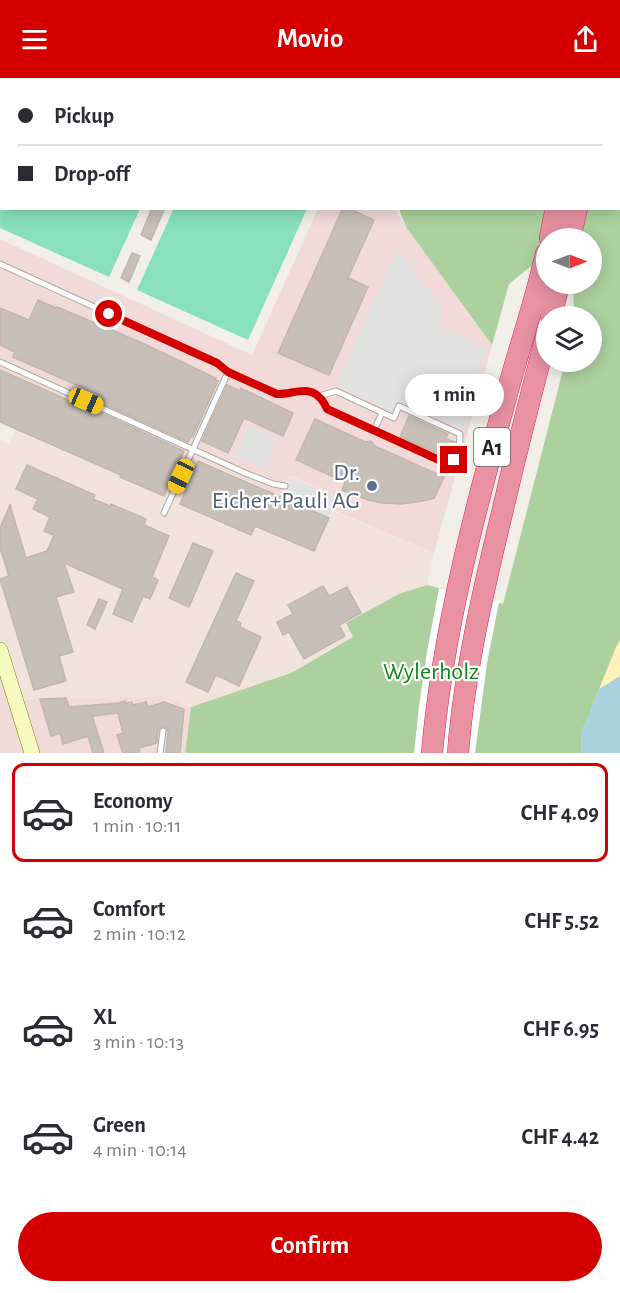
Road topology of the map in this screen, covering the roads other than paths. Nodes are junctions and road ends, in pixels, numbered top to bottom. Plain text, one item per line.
1 (556, 210) edge
2 (577, 210) edge
3 (552, 228) edge
4 (572, 228) edge
5 (0, 264) edge
6 (536, 291) edge
7 (0, 362) edge
8 (228, 372) junction
9 (537, 372) edge
10 (319, 396) junction
11 (382, 413) junction
12 (374, 430) junction
13 (193, 449) junction
14 (285, 486) dead end
15 (164, 513) dead end
16 (0, 650) edge
17 (163, 730) dead end
18 (32, 753) edge
19 (160, 753) edge
20 (432, 753) edge
21 (458, 753) edge

1 - 3 highway
2 - 4 highway
5 - 8 lane
6 - 20 highway, A1
7 - 13 lane
8 - 10 lane
8 - 13 lane
9 - 21 highway, A1
10 - 11 lane
10 - 12 lane
11 - 12 lane
11 - 12 lane
13 - 14 lane
13 - 15 lane
16 - 18 street
17 - 19 lane

